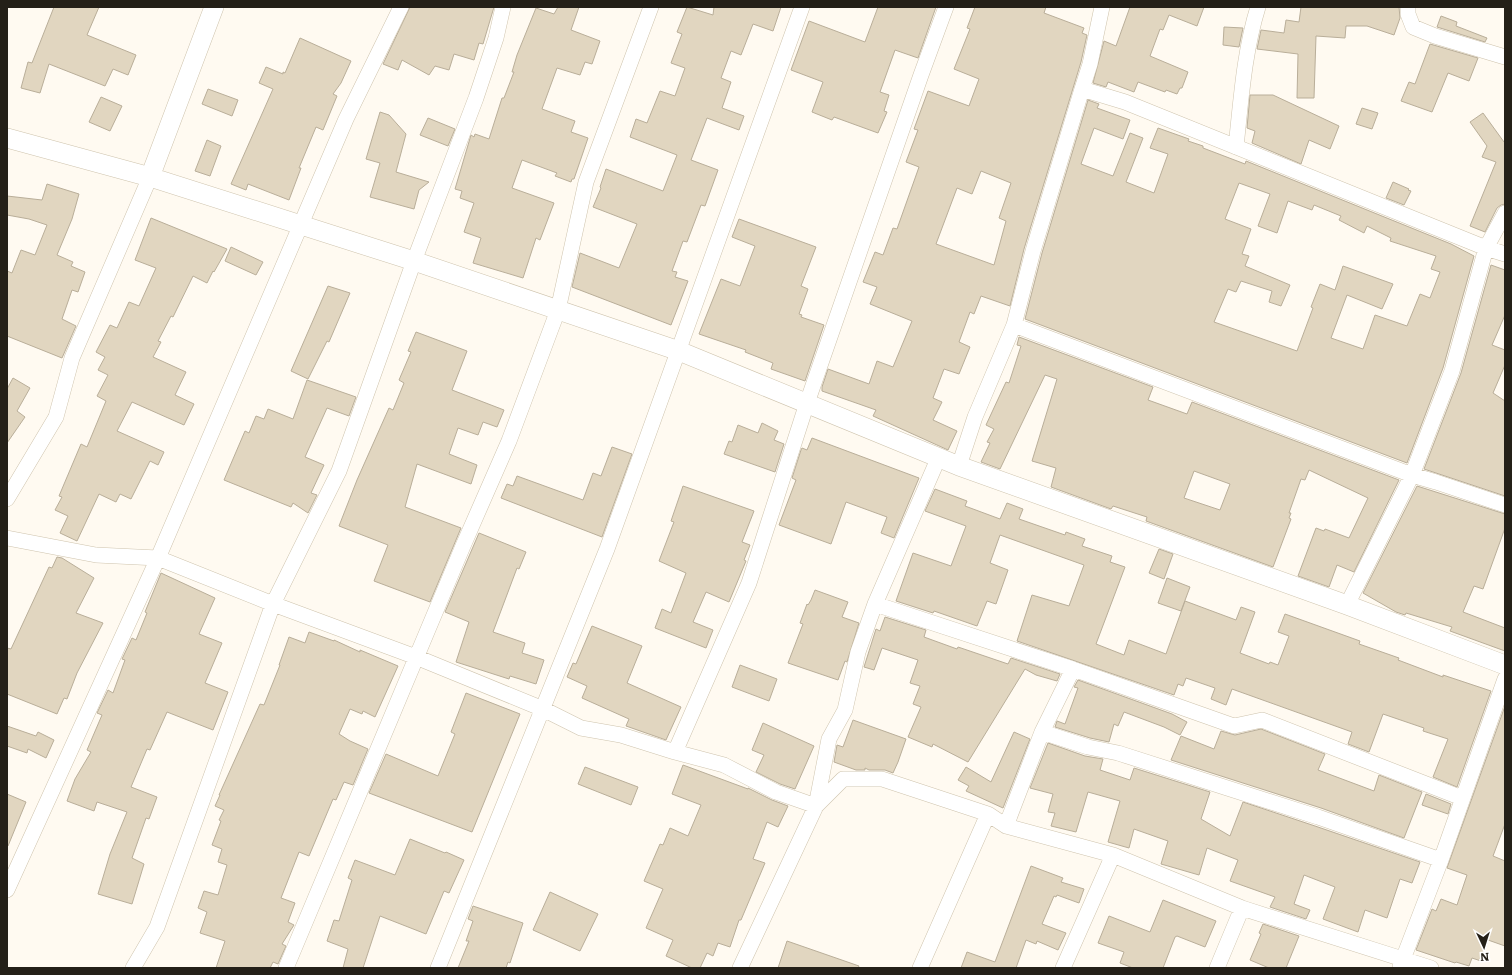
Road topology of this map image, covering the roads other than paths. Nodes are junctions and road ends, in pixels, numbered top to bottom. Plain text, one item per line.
1 (214, 7) edge
2 (401, 7) edge
3 (503, 7) edge
4 (651, 7) edge
5 (802, 7) edge
6 (946, 7) edge
7 (1102, 7) edge
8 (1258, 7) edge
9 (1408, 7) edge
10 (1505, 57) edge
11 (1082, 89) junction
12 (7, 138) edge
13 (1236, 147) junction
14 (150, 177) junction
15 (1505, 213) edge
16 (301, 225) junction
17 (1486, 248) junction
18 (1505, 254) edge
19 (414, 261) junction
20 (558, 310) junction
21 (1014, 324) junction
22 (679, 351) junction
23 (807, 403) junction
24 (938, 459) junction
25 (959, 466) junction
26 (1412, 475) junction
27 (7, 499) edge
28 (1505, 505) edge
29 (7, 538) edge
30 (158, 558) junction
31 (273, 604) junction
32 (875, 604) junction
33 (1347, 605) junction
34 (416, 657) junction
35 (1505, 664) edge
36 (1073, 669) junction
37 (1505, 679) edge
38 (543, 709) junction
39 (1042, 732) junction
40 (675, 752) junction
41 (1462, 798) junction
42 (816, 806) junction
43 (988, 814) junction
44 (1006, 826) junction
45 (1113, 855) junction
46 (1441, 860) junction
47 (7, 890) edge
48 (1242, 908) junction
49 (1401, 964) edge
50 (134, 968) edge
51 (286, 968) edge
52 (438, 968) edge
53 (740, 968) edge
54 (920, 968) edge
55 (1063, 968) edge
56 (1217, 968) edge
57 (1431, 968) edge

1 - 14 street
2 - 16 street
3 - 19 street
4 - 20 street
5 - 22 street
6 - 23 street
7 - 11 street
8 - 13 street
9 - 10 street
11 - 13 street
11 - 21 street
12 - 14 street
13 - 17 street
14 - 16 street
14 - 27 street
15 - 17 street
16 - 19 street
16 - 30 street
17 - 18 street
17 - 26 street
19 - 20 street
19 - 31 street
20 - 22 street
20 - 34 street
21 - 25 street
21 - 26 street
22 - 23 street
22 - 38 street
23 - 24 street
23 - 40 street
24 - 25 street
24 - 32 street
25 - 33 street
26 - 28 street
26 - 33 street
29 - 30 street
30 - 31 street
30 - 47 street
31 - 34 street
31 - 50 street
32 - 36 street
32 - 42 street
33 - 35 street
34 - 38 street
34 - 51 street
36 - 39 street
36 - 41 street
37 - 41 street
38 - 40 street
38 - 52 street
39 - 44 street
39 - 46 street
40 - 42 street
41 - 46 street
42 - 43 street
42 - 53 street
43 - 44 street
43 - 54 street
44 - 45 street
45 - 48 street
45 - 55 street
46 - 49 street
48 - 49 street
48 - 56 street
49 - 57 street

